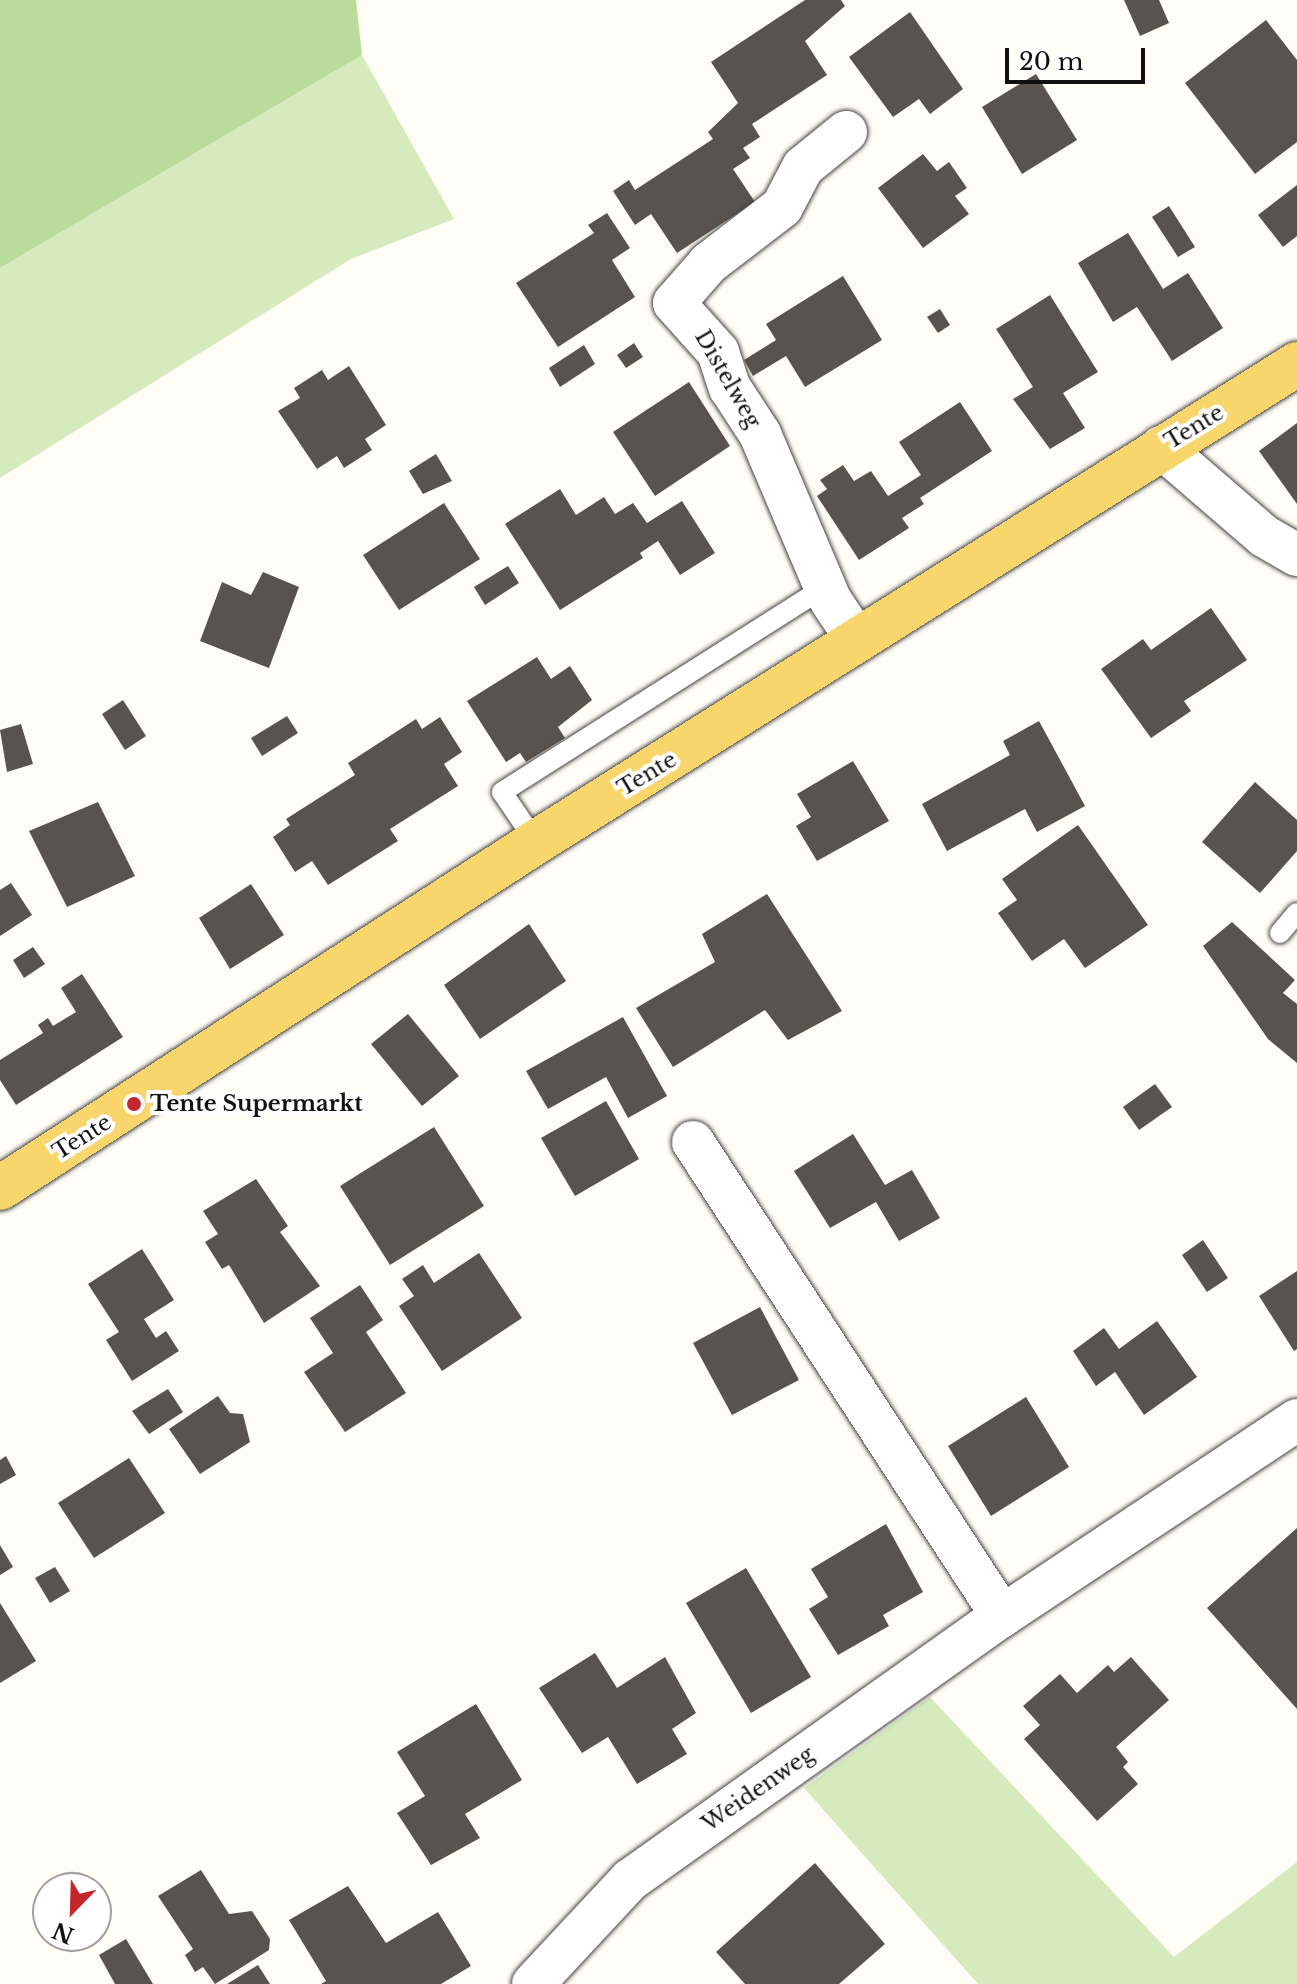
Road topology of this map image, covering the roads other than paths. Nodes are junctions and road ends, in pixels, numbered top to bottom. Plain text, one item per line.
1 (846, 132) dead end
2 (1297, 364) edge
3 (1161, 447) junction
4 (1297, 555) edge
5 (825, 587) junction
6 (857, 640) junction
7 (536, 842) junction
8 (1297, 913) edge
9 (1280, 933) dead end
10 (693, 1142) dead end
11 (0, 1188) edge
12 (1297, 1420) edge
13 (1002, 1616) junction
14 (533, 1984) edge

1 - 5 street, Distelweg
2 - 3 main road, Tente
3 - 4 street
3 - 6 main road, Tente
5 - 6 street, Distelweg
5 - 7 lane
6 - 7 main road, Tente
7 - 11 main road, Tente
8 - 9 lane
10 - 13 street
12 - 13 street, Weidenweg
13 - 14 street, Weidenweg

